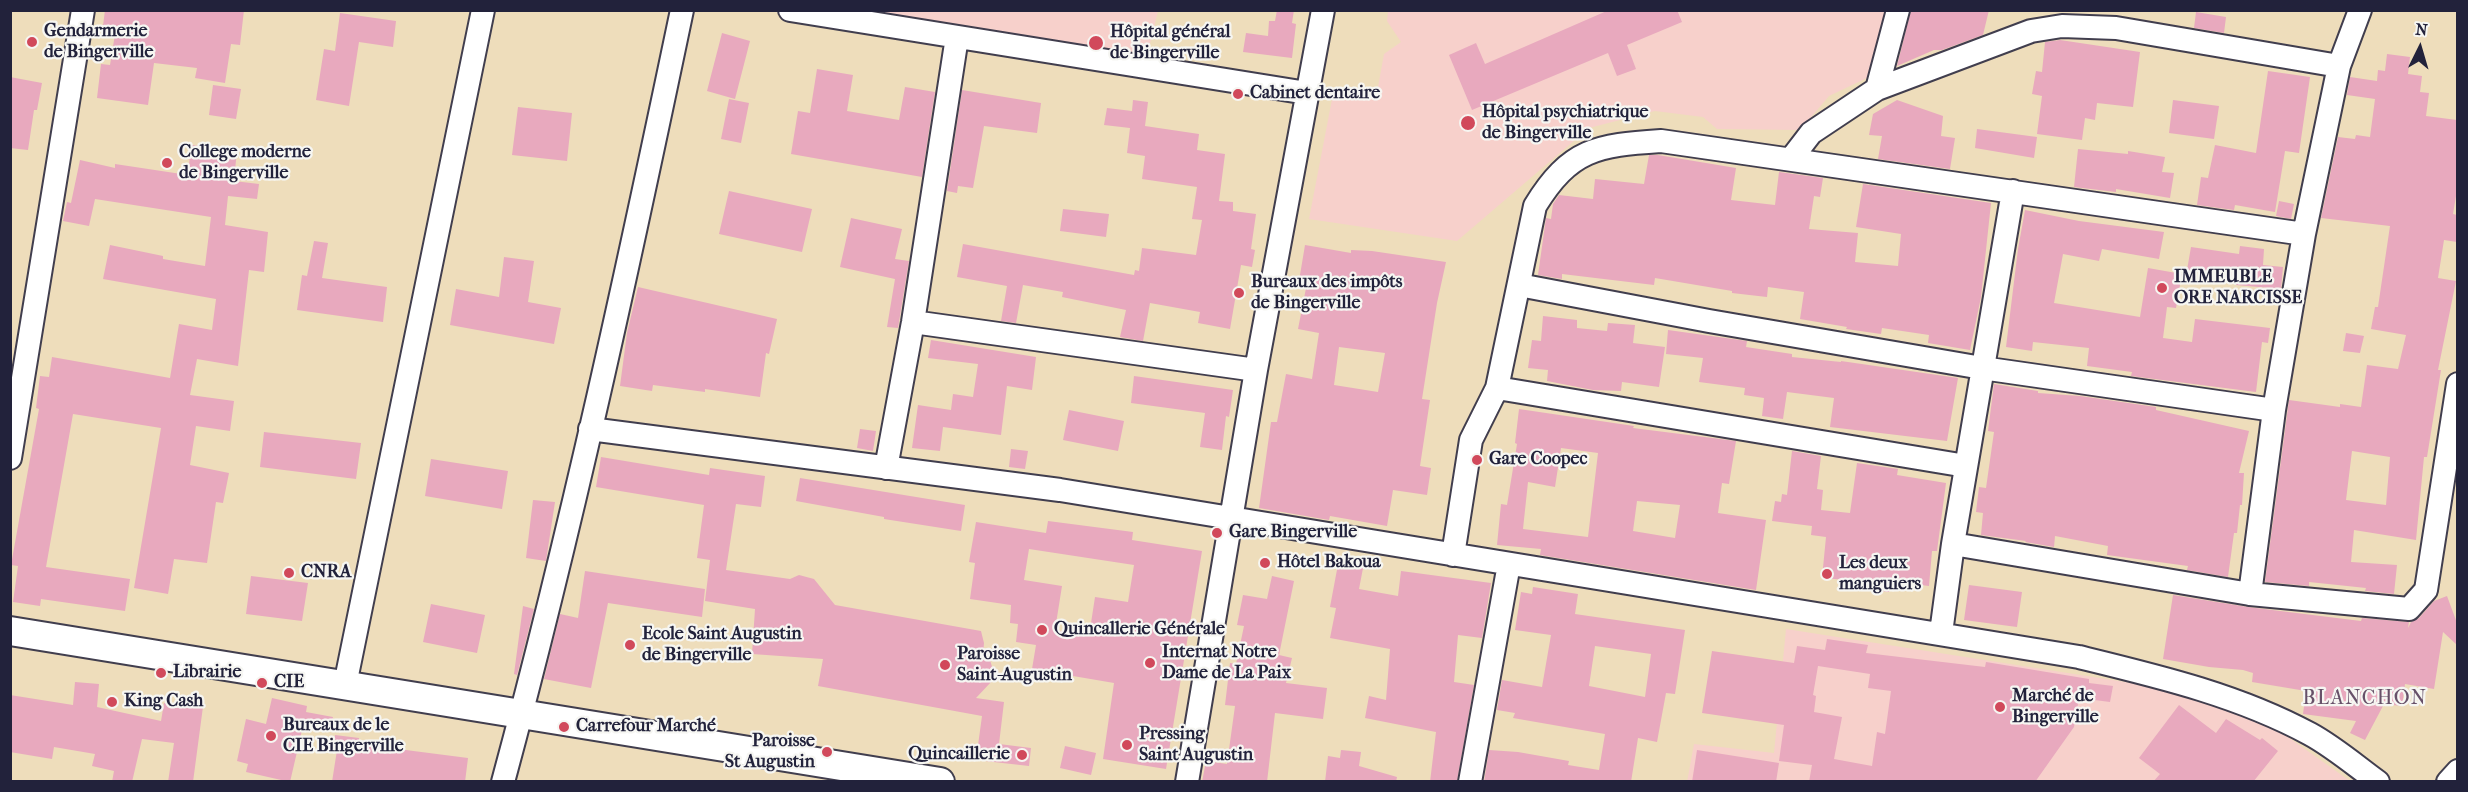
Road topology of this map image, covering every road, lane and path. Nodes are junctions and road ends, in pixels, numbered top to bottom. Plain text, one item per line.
1 (83, 10) edge
2 (483, 10) edge
3 (682, 10) edge
4 (790, 10) edge
5 (1323, 10) edge
6 (1898, 10) edge
7 (2361, 10) edge
8 (957, 37) junction
9 (2339, 66) junction
10 (1877, 89) junction
11 (1307, 93) junction
12 (1791, 159) junction
13 (2013, 191) junction
14 (2304, 234) junction
15 (1519, 285) junction
16 (913, 322) junction
17 (21, 336) edge
18 (1982, 368) junction
19 (1256, 370) junction
20 (2457, 384) edge
21 (1497, 388) junction
22 (2274, 410) junction
23 (590, 429) junction
24 (10, 458) edge
25 (1966, 466) junction
26 (886, 468) junction
27 (1230, 519) junction
28 (1953, 544) junction
29 (1453, 555) junction
30 (1509, 564) junction
31 (2250, 594) junction
32 (10, 631) edge
33 (1941, 633) junction
34 (345, 685) junction
35 (521, 713) junction
36 (2457, 771) edge
37 (503, 782) edge
38 (940, 782) edge
39 (1187, 782) edge
40 (1470, 782) edge
41 (2378, 782) edge
42 (2448, 782) edge

1 - 17 street
2 - 34 street
3 - 23 street
4 - 8 street
5 - 11 street
6 - 10 street
7 - 9 street
8 - 11 street
8 - 16 street
9 - 10 street
9 - 14 street
10 - 12 street
11 - 19 street
12 - 13 street
12 - 15 street
13 - 14 street
13 - 18 street
14 - 22 street
15 - 18 street
15 - 21 street
16 - 19 street
16 - 26 street
17 - 24 street
18 - 22 street
18 - 25 street
19 - 27 street
20 - 31 street
21 - 25 street
21 - 29 street
22 - 31 street
23 - 26 street
23 - 35 street
25 - 28 street
26 - 27 street
27 - 29 street
27 - 39 street
28 - 31 street
28 - 33 street
29 - 30 street
30 - 33 street
30 - 40 street
32 - 34 main road
33 - 41 street
34 - 35 main road
35 - 37 street
35 - 38 main road
36 - 42 street

